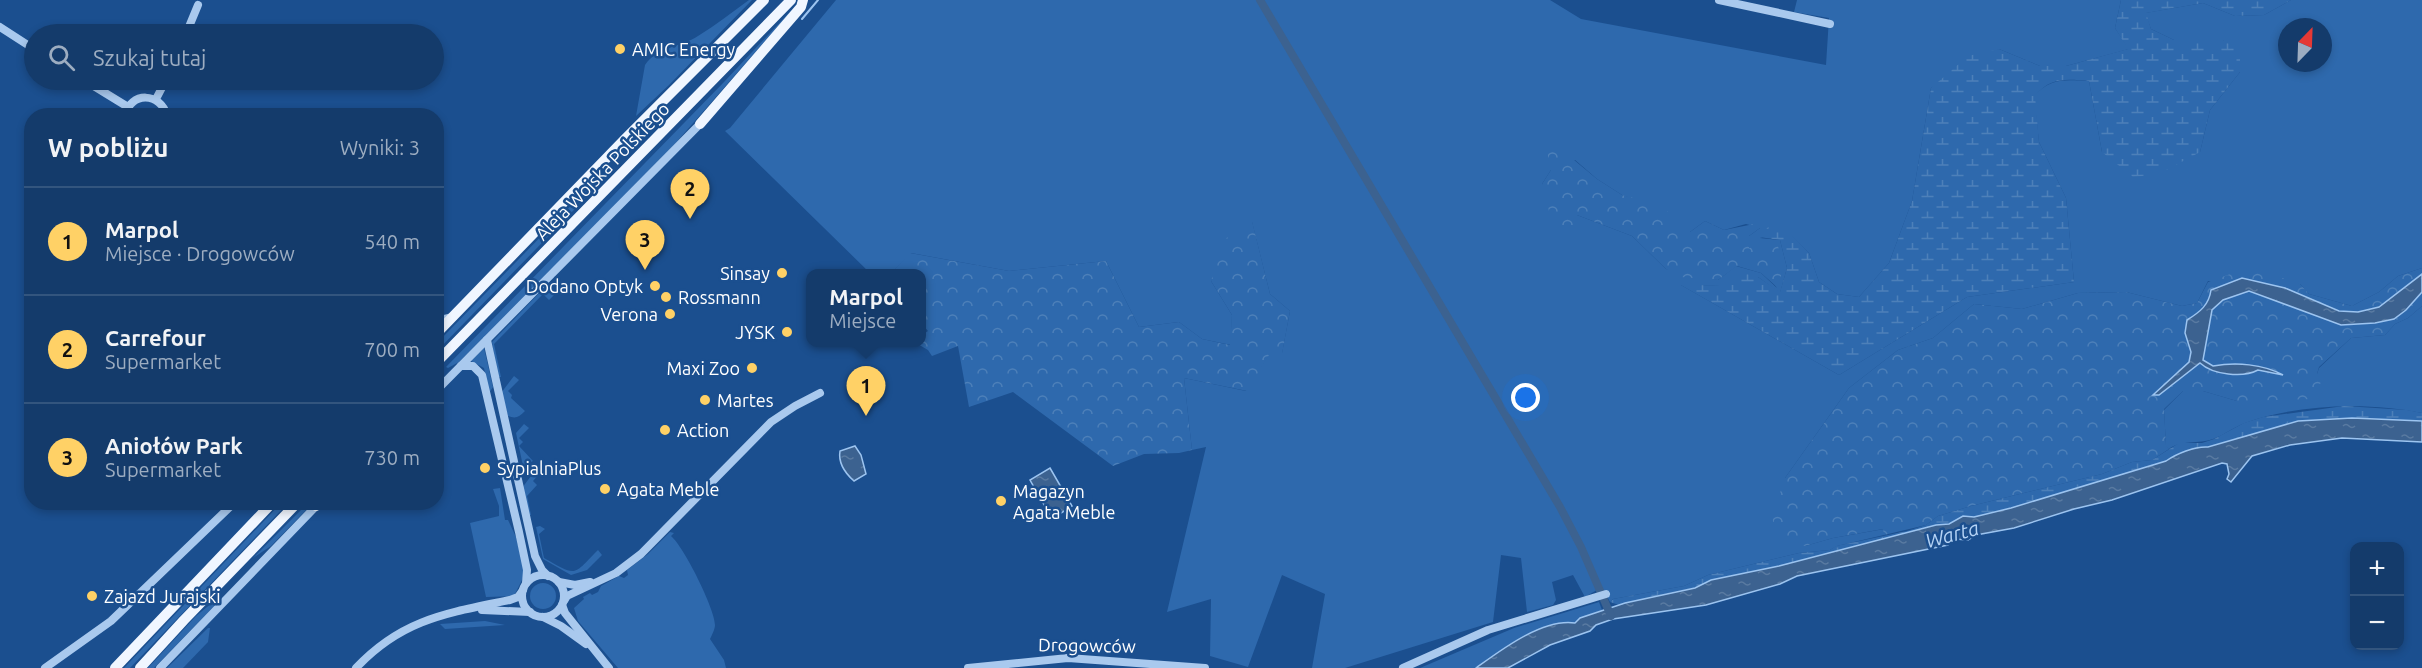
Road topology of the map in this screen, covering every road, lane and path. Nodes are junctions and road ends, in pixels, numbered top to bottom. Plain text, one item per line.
1 (764, 0) edge
2 (791, 0) edge
3 (804, 0) edge
4 (1719, 0) edge
5 (198, 5) dead end
6 (190, 24) edge
7 (1830, 24) dead end
8 (0, 27) edge
9 (24, 43) edge
10 (98, 90) edge
11 (161, 90) edge
12 (156, 99) junction
13 (123, 108) edge
14 (129, 108) edge
15 (165, 108) edge
16 (700, 124) joint
17 (453, 317) junction
18 (444, 319) edge
19 (444, 326) edge
20 (487, 340) junction
21 (444, 355) edge
22 (460, 366) junction
23 (444, 383) edge
24 (820, 393) dead end
25 (227, 510) edge
26 (265, 510) edge
27 (290, 510) edge
28 (312, 510) edge
29 (548, 576) junction
30 (605, 579) junction
31 (559, 582) junction
32 (525, 587) junction
33 (1603, 596) dead end
34 (563, 603) junction
35 (463, 610) junction
36 (530, 612) junction
37 (543, 617) junction
38 (593, 650) junction
39 (45, 668) edge
40 (115, 668) edge
41 (140, 668) edge
42 (160, 668) edge
43 (356, 668) edge
44 (609, 668) edge
45 (968, 668) edge
46 (1205, 668) edge
47 (1403, 668) edge

1 - 17 main road, Aleja Wojska Polskiego
2 - 21 main road, Aleja Wojska Polskiego
3 - 16 main road
4 - 7 street
5 - 6 street
8 - 9 street
10 - 13 street
11 - 12 street
12 - 14 street
12 - 15 street
16 - 20 street
17 - 18 street
17 - 19 main road, Aleja Wojska Polskiego
20 - 22 street
20 - 29 street
22 - 23 street
22 - 32 street
24 - 30 street
25 - 39 street
26 - 40 main road
27 - 41 main road
28 - 42 street
29 - 31 street
29 - 32 street
30 - 31 street
30 - 34 street
31 - 34 street
32 - 35 street
32 - 36 street
33 - 47 street
34 - 37 street
34 - 38 street
35 - 36 street
35 - 43 street
36 - 37 street
37 - 38 street
38 - 44 street
45 - 46 street, Drogowców

